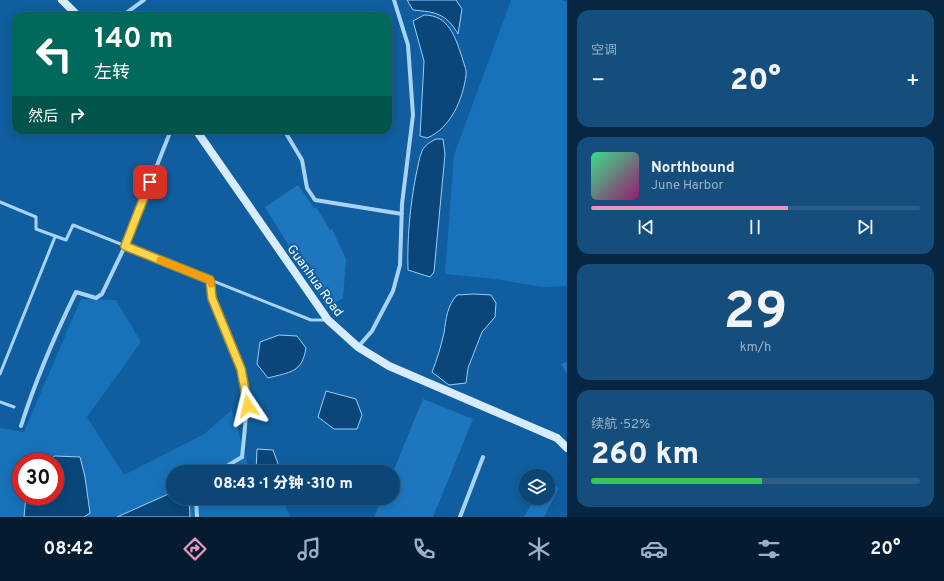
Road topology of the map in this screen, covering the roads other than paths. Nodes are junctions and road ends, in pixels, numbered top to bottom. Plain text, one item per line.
1 (62, 0) edge
2 (144, 0) edge
3 (394, 0) edge
4 (74, 12) edge
5 (128, 12) edge
6 (170, 134) edge
7 (200, 134) edge
8 (286, 134) edge
9 (0, 202) edge
10 (402, 214) junction
11 (55, 236) junction
12 (125, 246) junction
13 (210, 280) junction
14 (328, 320) junction
15 (358, 347) junction
16 (0, 374) edge
17 (0, 402) edge
18 (14, 407) dead end
19 (21, 426) dead end
20 (567, 448) edge
21 (483, 457) dead end
22 (229, 465) edge
23 (196, 505) edge
24 (197, 517) edge
25 (460, 517) edge

1 - 4 main road
2 - 5 street
3 - 10 street
6 - 12 street
7 - 14 main road, Guanhua Road
8 - 10 street
9 - 11 lane
10 - 15 street
11 - 12 lane
11 - 16 lane
12 - 13 lane
12 - 19 street
13 - 14 lane
13 - 22 street
14 - 15 main road, Guanhua Road
15 - 20 main road, Guanhua Road
17 - 18 lane
21 - 25 street
23 - 24 street

